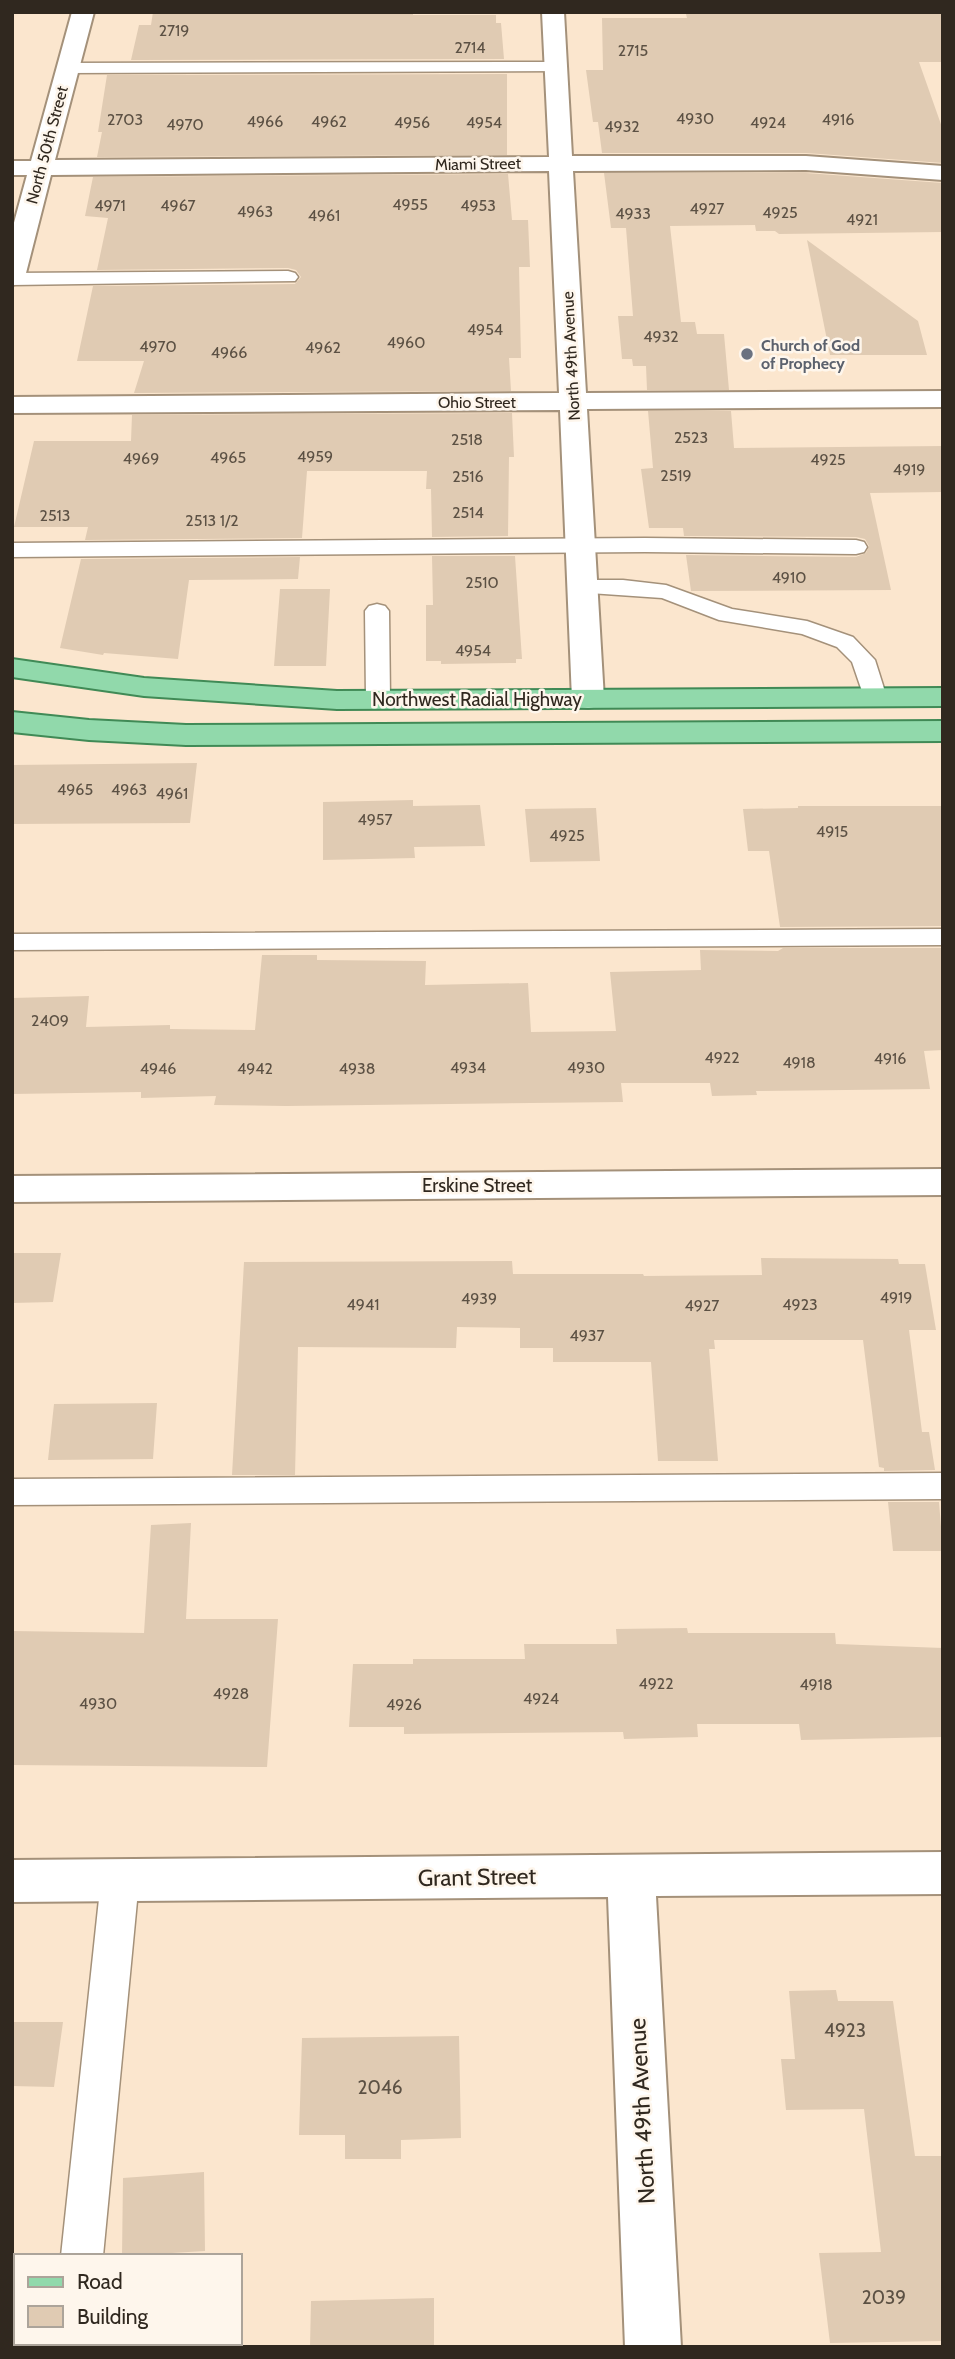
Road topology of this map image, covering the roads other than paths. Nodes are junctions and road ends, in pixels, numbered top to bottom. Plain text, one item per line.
1 (83, 12) edge
2 (553, 12) edge
3 (556, 67) junction
4 (67, 68) junction
5 (560, 164) junction
6 (42, 167) junction
7 (12, 168) edge
8 (943, 173) edge
9 (288, 277) dead end
10 (12, 278) edge
11 (943, 399) edge
12 (573, 401) junction
13 (12, 405) edge
14 (720, 545) junction
15 (581, 546) junction
16 (856, 547) dead end
17 (12, 550) edge
18 (670, 578) junction
19 (583, 587) junction
20 (377, 611) dead end
21 (12, 668) edge
22 (943, 697) edge
23 (875, 698) junction
24 (378, 699) junction
25 (589, 699) junction
26 (12, 722) edge
27 (943, 731) edge
28 (943, 937) edge
29 (12, 942) edge
30 (943, 1182) edge
31 (12, 1189) edge
32 (943, 1486) edge
33 (12, 1492) edge
34 (943, 1873) edge
35 (631, 1875) junction
36 (120, 1880) junction
37 (12, 1881) edge
38 (82, 2254) edge
39 (653, 2347) edge

1 - 4 street, North 50th Street
2 - 3 street, North 49th Avenue
3 - 4 lane
3 - 5 street, North 49th Avenue
4 - 6 street, North 50th Street
5 - 6 street, Miami Street
5 - 8 street, Miami Street
5 - 12 street, North 49th Avenue
6 - 7 street, Miami Street
6 - 10 street, North 50th Street
9 - 10 lane
11 - 12 street, Ohio Street
12 - 13 street, Ohio Street
12 - 15 street, North 49th Avenue
14 - 15 lane
14 - 16 lane
14 - 18 lane
15 - 17 lane
15 - 19 street, North 49th Avenue
18 - 19 lane
18 - 23 lane
19 - 25 street, North 49th Avenue
20 - 24 lane
21 - 24 main road, Northwest Radial Highway
22 - 23 main road, Northwest Radial Highway
23 - 25 main road, Northwest Radial Highway
24 - 25 main road, Northwest Radial Highway
26 - 27 main road, Northwest Radial Highway
28 - 29 lane
30 - 31 street, Erskine Street
32 - 33 lane
34 - 35 street, Grant Street
35 - 36 street, Grant Street
35 - 39 street, North 49th Avenue
36 - 37 street, Grant Street
36 - 38 lane

